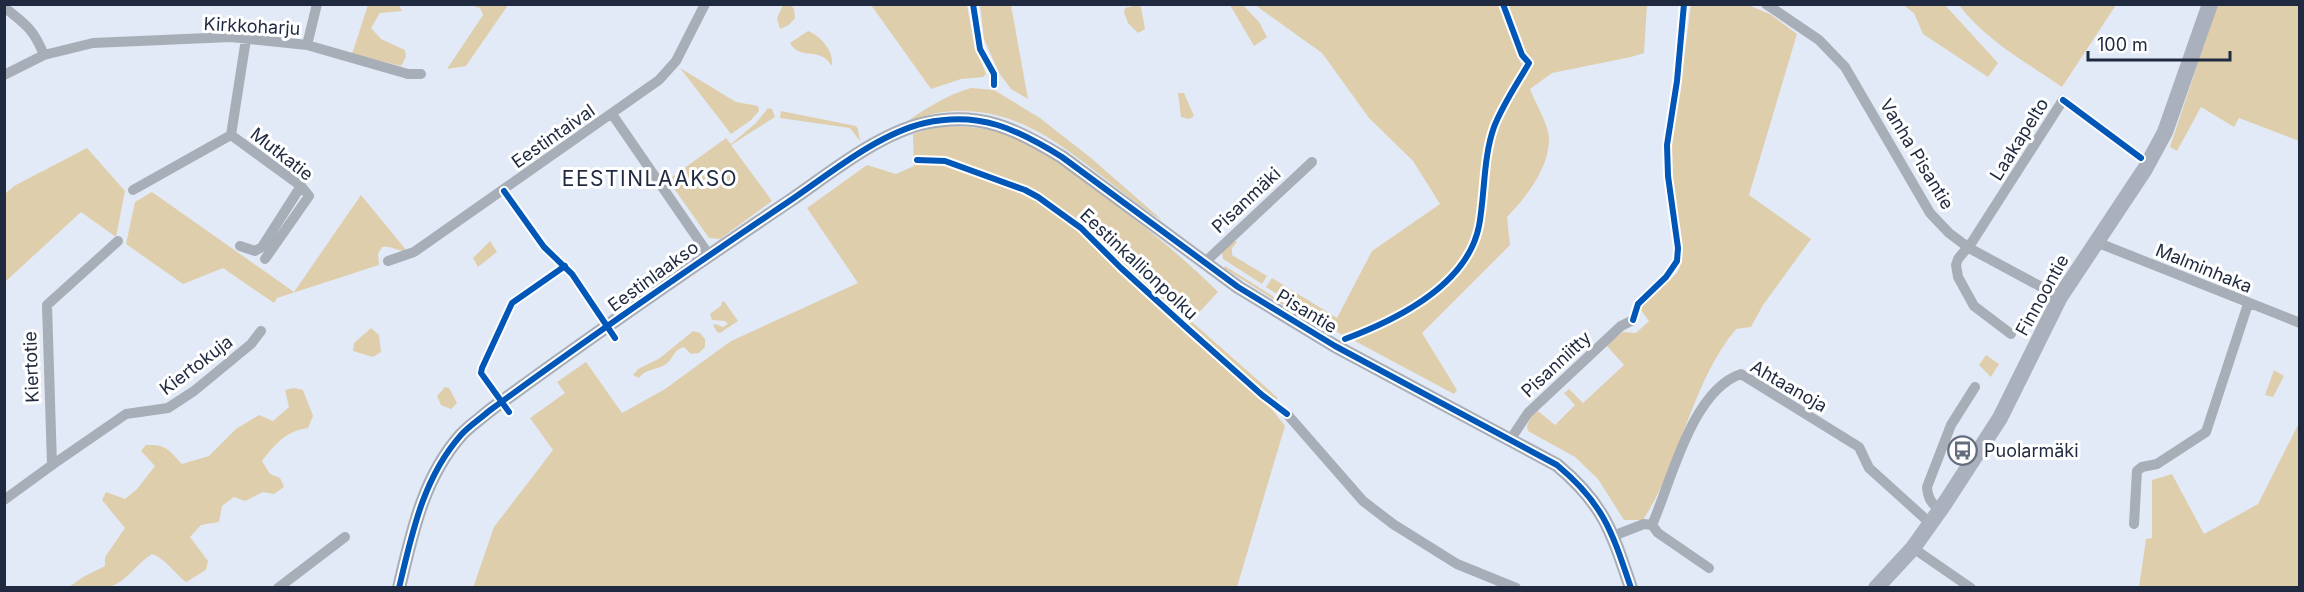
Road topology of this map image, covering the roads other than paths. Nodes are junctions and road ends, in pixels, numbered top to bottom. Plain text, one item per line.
1 (317, 4) edge
2 (705, 4) edge
3 (1766, 4) edge
4 (2210, 4) edge
5 (4, 8) edge
6 (246, 39) junction
7 (308, 45) junction
8 (44, 55) junction
9 (421, 74) dead end
10 (4, 75) edge
11 (2063, 100) dead end
12 (612, 114) junction
13 (957, 120) joint
14 (231, 135) junction
15 (1312, 162) dead end
16 (301, 186) junction
17 (133, 190) dead end
18 (118, 241) dead end
19 (2096, 242) junction
20 (240, 246) dead end
21 (1969, 248) junction
22 (709, 255) junction
23 (265, 259) dead end
24 (388, 261) dead end
25 (1204, 263) junction
26 (2060, 297) junction
27 (2248, 304) junction
28 (1633, 320) dead end
29 (2300, 323) edge
30 (261, 331) dead end
31 (2011, 334) dead end
32 (1975, 387) dead end
33 (1287, 414) dead end
34 (1510, 440) junction
35 (52, 465) junction
36 (4, 500) edge
37 (1936, 517) junction
38 (2134, 524) dead end
39 (1652, 525) junction
40 (1613, 536) junction
41 (345, 537) dead end
42 (1913, 548) junction
43 (1709, 568) dead end
44 (278, 588) edge
45 (399, 588) edge
46 (1516, 588) edge
47 (1631, 588) edge
48 (1876, 588) edge
49 (1971, 588) edge

1 - 7 street
2 - 12 street, Eestintaival
3 - 21 street, Vanha Pisantie
4 - 19 main road, Finnoontie
5 - 8 street
6 - 7 street, Kirkkoharju
6 - 8 street, Kirkkoharju
6 - 14 street
7 - 9 street, Kirkkoharju
8 - 10 street, Kirkkoharju
11 - 21 street, Laakapelto
12 - 22 street
12 - 24 street, Eestintaival
13 - 22 street, Eestinlaakso
13 - 25 street, Pisantie
14 - 16 street, Mutkatie
14 - 17 street
15 - 25 street, Pisanmäki
16 - 20 street
16 - 23 street, Mutkatie
18 - 35 street, Kiertotie
19 - 26 main road, Finnoontie
19 - 27 street, Malminhaka
21 - 26 street, Vanha Pisantie
21 - 31 street, Laakapelto
22 - 45 street, Eestinlaakso
25 - 34 street, Pisantie
26 - 37 main road, Finnoontie
27 - 29 street, Malminhaka
27 - 38 street
28 - 34 street, Pisanniitty
30 - 35 street, Kiertokuja
32 - 37 street
33 - 46 street
34 - 40 street, Pisantie
35 - 36 street
37 - 39 street, Ahtaanoja
37 - 42 main road, Finnoontie
39 - 40 street
39 - 43 street
40 - 47 street, Pisantie
41 - 44 street
42 - 48 main road, Finnoontie
42 - 49 street

